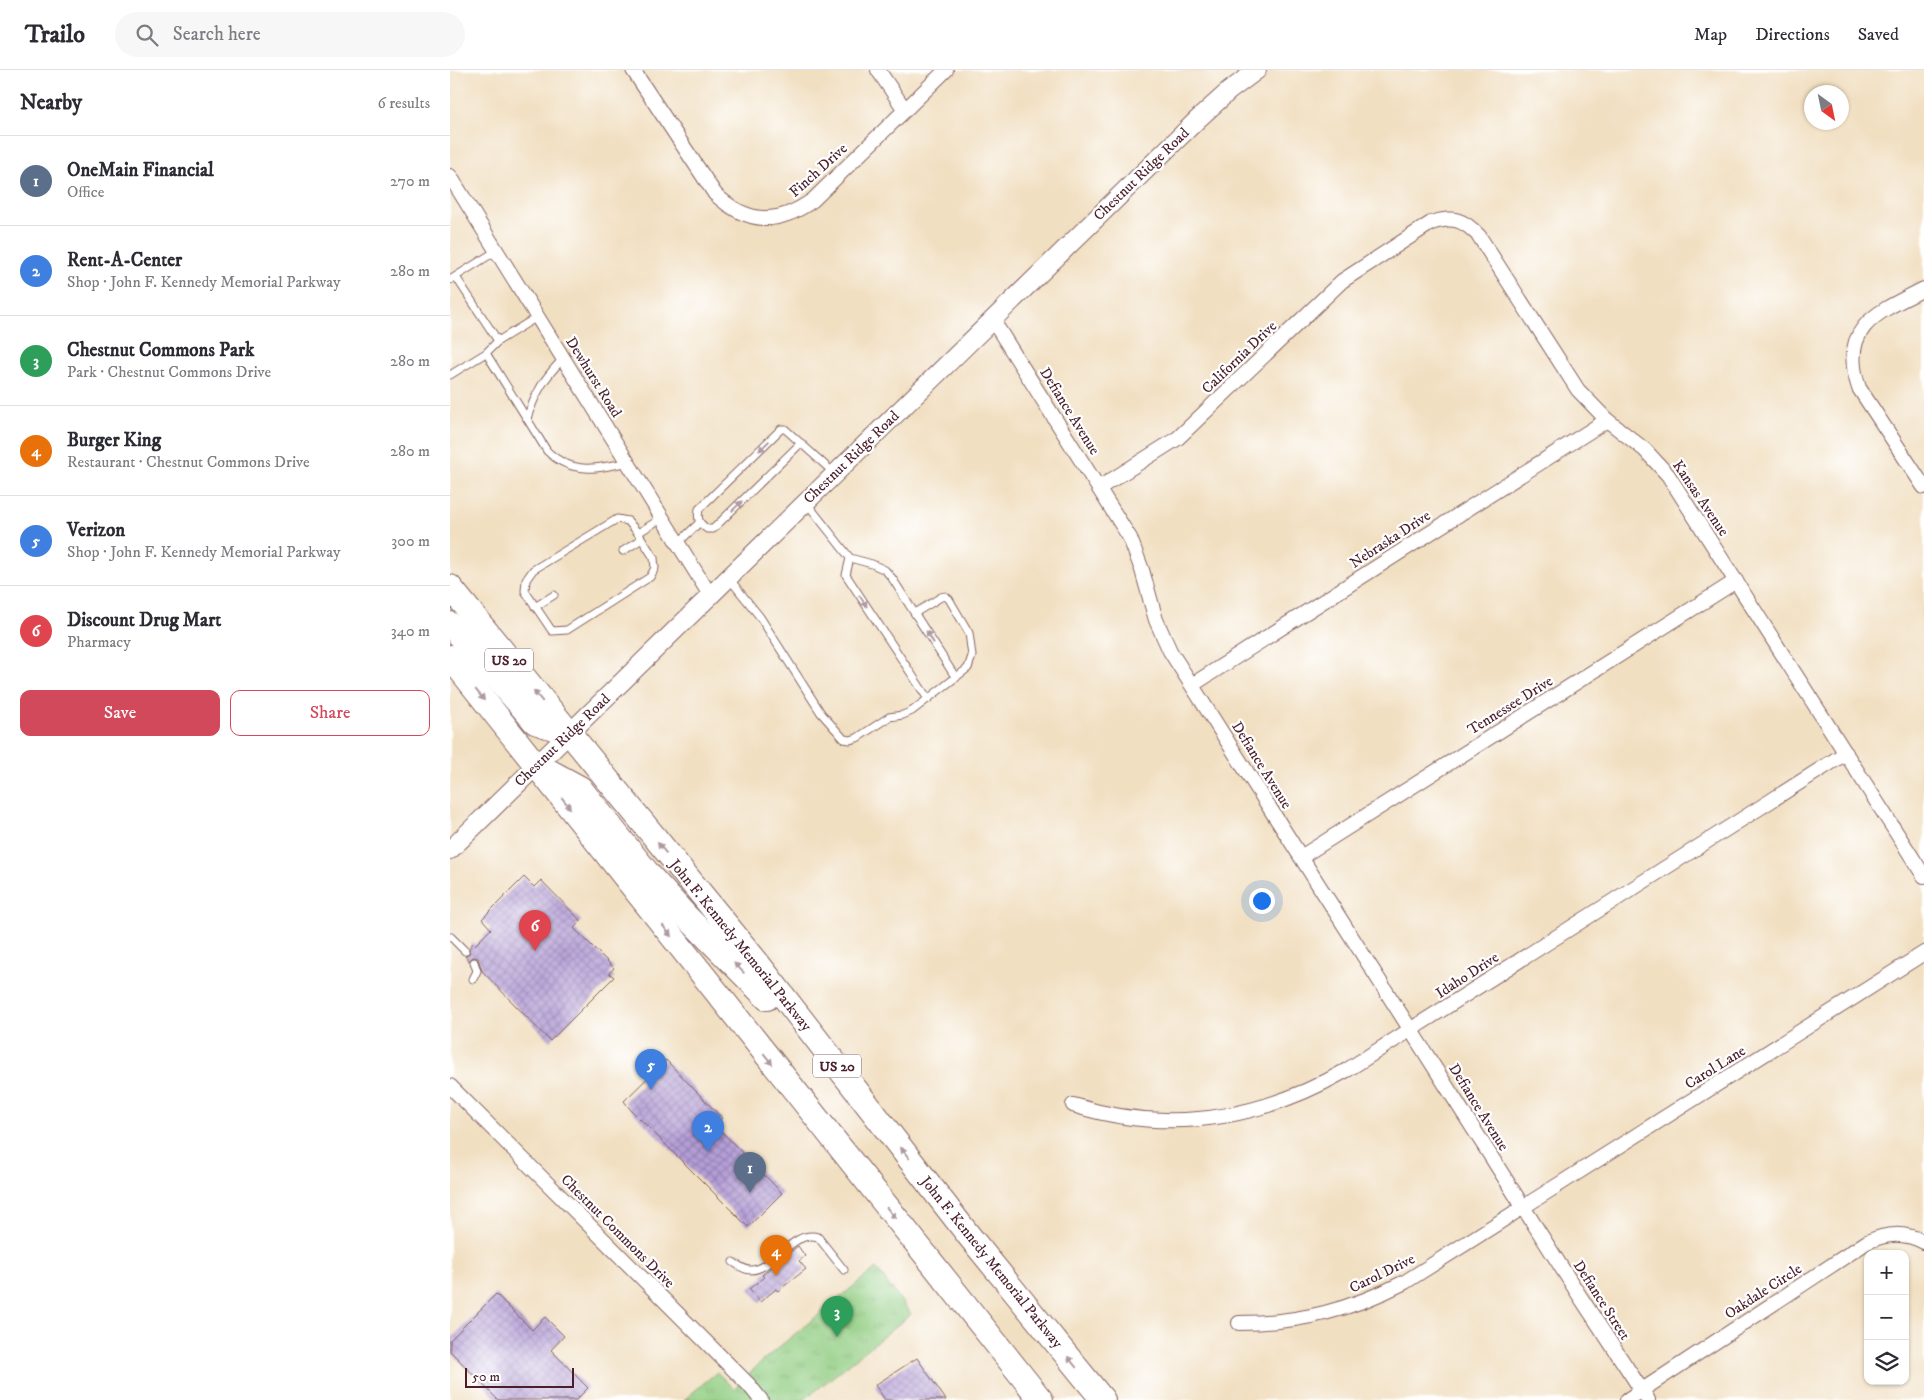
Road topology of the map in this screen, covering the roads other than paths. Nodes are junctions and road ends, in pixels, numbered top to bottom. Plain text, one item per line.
1 (633, 70) edge
2 (878, 70) edge
3 (946, 70) edge
4 (1257, 70) edge
5 (905, 110) junction
6 (450, 176) edge
7 (1398, 244) joint
8 (496, 251) junction
9 (453, 278) edge
10 (1924, 290) edge
11 (537, 317) junction
12 (992, 319) junction
13 (498, 341) junction
14 (486, 353) junction
15 (563, 359) junction
16 (450, 374) edge
17 (527, 418) junction
18 (1607, 420) junction
19 (801, 443) junction
20 (628, 462) junction
21 (835, 473) junction
22 (1924, 487) edge
23 (1099, 488) junction
24 (805, 501) junction
25 (662, 518) junction
26 (699, 523) junction
27 (640, 536) junction
28 (678, 543) junction
29 (623, 551) dead end
30 (850, 558) junction
31 (728, 577) junction
32 (1736, 581) junction
33 (450, 587) edge
34 (554, 595) dead end
35 (710, 595) junction
36 (535, 607) junction
37 (915, 613) junction
38 (450, 624) edge
39 (450, 657) edge
40 (956, 678) junction
41 (1192, 685) junction
42 (928, 699) junction
43 (569, 734) junction
44 (1846, 753) junction
45 (536, 765) junction
46 (450, 850) edge
47 (1301, 857) junction
48 (1924, 876) edge
49 (451, 937) edge
50 (465, 952) dead end
51 (1924, 953) edge
52 (474, 962) dead end
53 (473, 979) dead end
54 (1411, 1030) junction
55 (450, 1086) edge
56 (868, 1105) junction
57 (1073, 1105) dead end
58 (1527, 1213) junction
59 (1924, 1242) edge
60 (733, 1262) dead end
61 (844, 1270) dead end
62 (1239, 1323) dead end
63 (1645, 1395) edge
64 (761, 1400) edge
65 (1041, 1400) edge
66 (1103, 1400) edge
67 (1627, 1400) edge

1 - 5 street, Finch Drive
2 - 5 street
3 - 5 street, Finch Drive
4 - 12 street, Chestnut Ridge Road
6 - 8 street, Dewhurst Road
7 - 18 street, Kansas Avenue
7 - 23 street, California Drive
8 - 9 lane
8 - 11 street, Dewhurst Road
9 - 13 lane
10 - 22 street
11 - 13 lane
11 - 15 street, Dewhurst Road
12 - 21 street, Chestnut Ridge Road
12 - 23 street, Defiance Avenue
13 - 14 lane
14 - 16 lane
14 - 17 lane
15 - 17 lane
15 - 20 street, Dewhurst Road
17 - 20 lane
18 - 32 street, Kansas Avenue
18 - 41 street, Nebraska Drive
19 - 21 lane
26 -> 19 lane
19 -> 26 lane
20 - 25 street, Dewhurst Road
21 - 24 street, Chestnut Ridge Road
23 - 41 street, Defiance Avenue
24 - 30 lane
24 - 31 street, Chestnut Ridge Road
25 - 27 lane
25 - 28 street, Dewhurst Road
26 - 28 lane
27 - 29 lane
27 - 36 lane
27 - 36 lane
28 - 35 street, Dewhurst Road
30 - 37 lane
30 -> 42 lane
31 - 35 street, Chestnut Ridge Road
31 - 42 lane
32 - 44 street, Kansas Avenue
32 - 47 street, Tennessee Drive
43 -> 33 highway, John F. Kennedy Memorial Parkway / US 20
34 - 36 lane
35 - 43 street, Chestnut Ridge Road
40 -> 37 lane
37 - 40 lane
38 - 43 highway
39 -> 45 highway, US 20
40 - 42 lane
41 - 47 street, Defiance Avenue
43 - 45 street, Chestnut Ridge Road
56 -> 43 highway, John F. Kennedy Memorial Parkway / US 20
44 - 48 street, Kansas Avenue
44 - 54 street, Idaho Drive
45 - 46 street, Chestnut Ridge Road
56 -> 45 highway
45 -> 65 highway, US 20
47 - 54 street, Defiance Avenue
49 - 50 lane
51 - 58 street, Carol Lane
52 - 53 lane
54 - 57 street, Idaho Drive
54 - 58 street, Defiance Avenue
55 - 64 street, Chestnut Commons Drive
66 -> 56 highway, John F. Kennedy Memorial Parkway / US 20
58 - 62 street, Carol Drive
58 - 63 street, Defiance Street
59 - 63 street, Oakdale Circle
60 - 61 lane
63 - 67 street, Oakdale Circle

